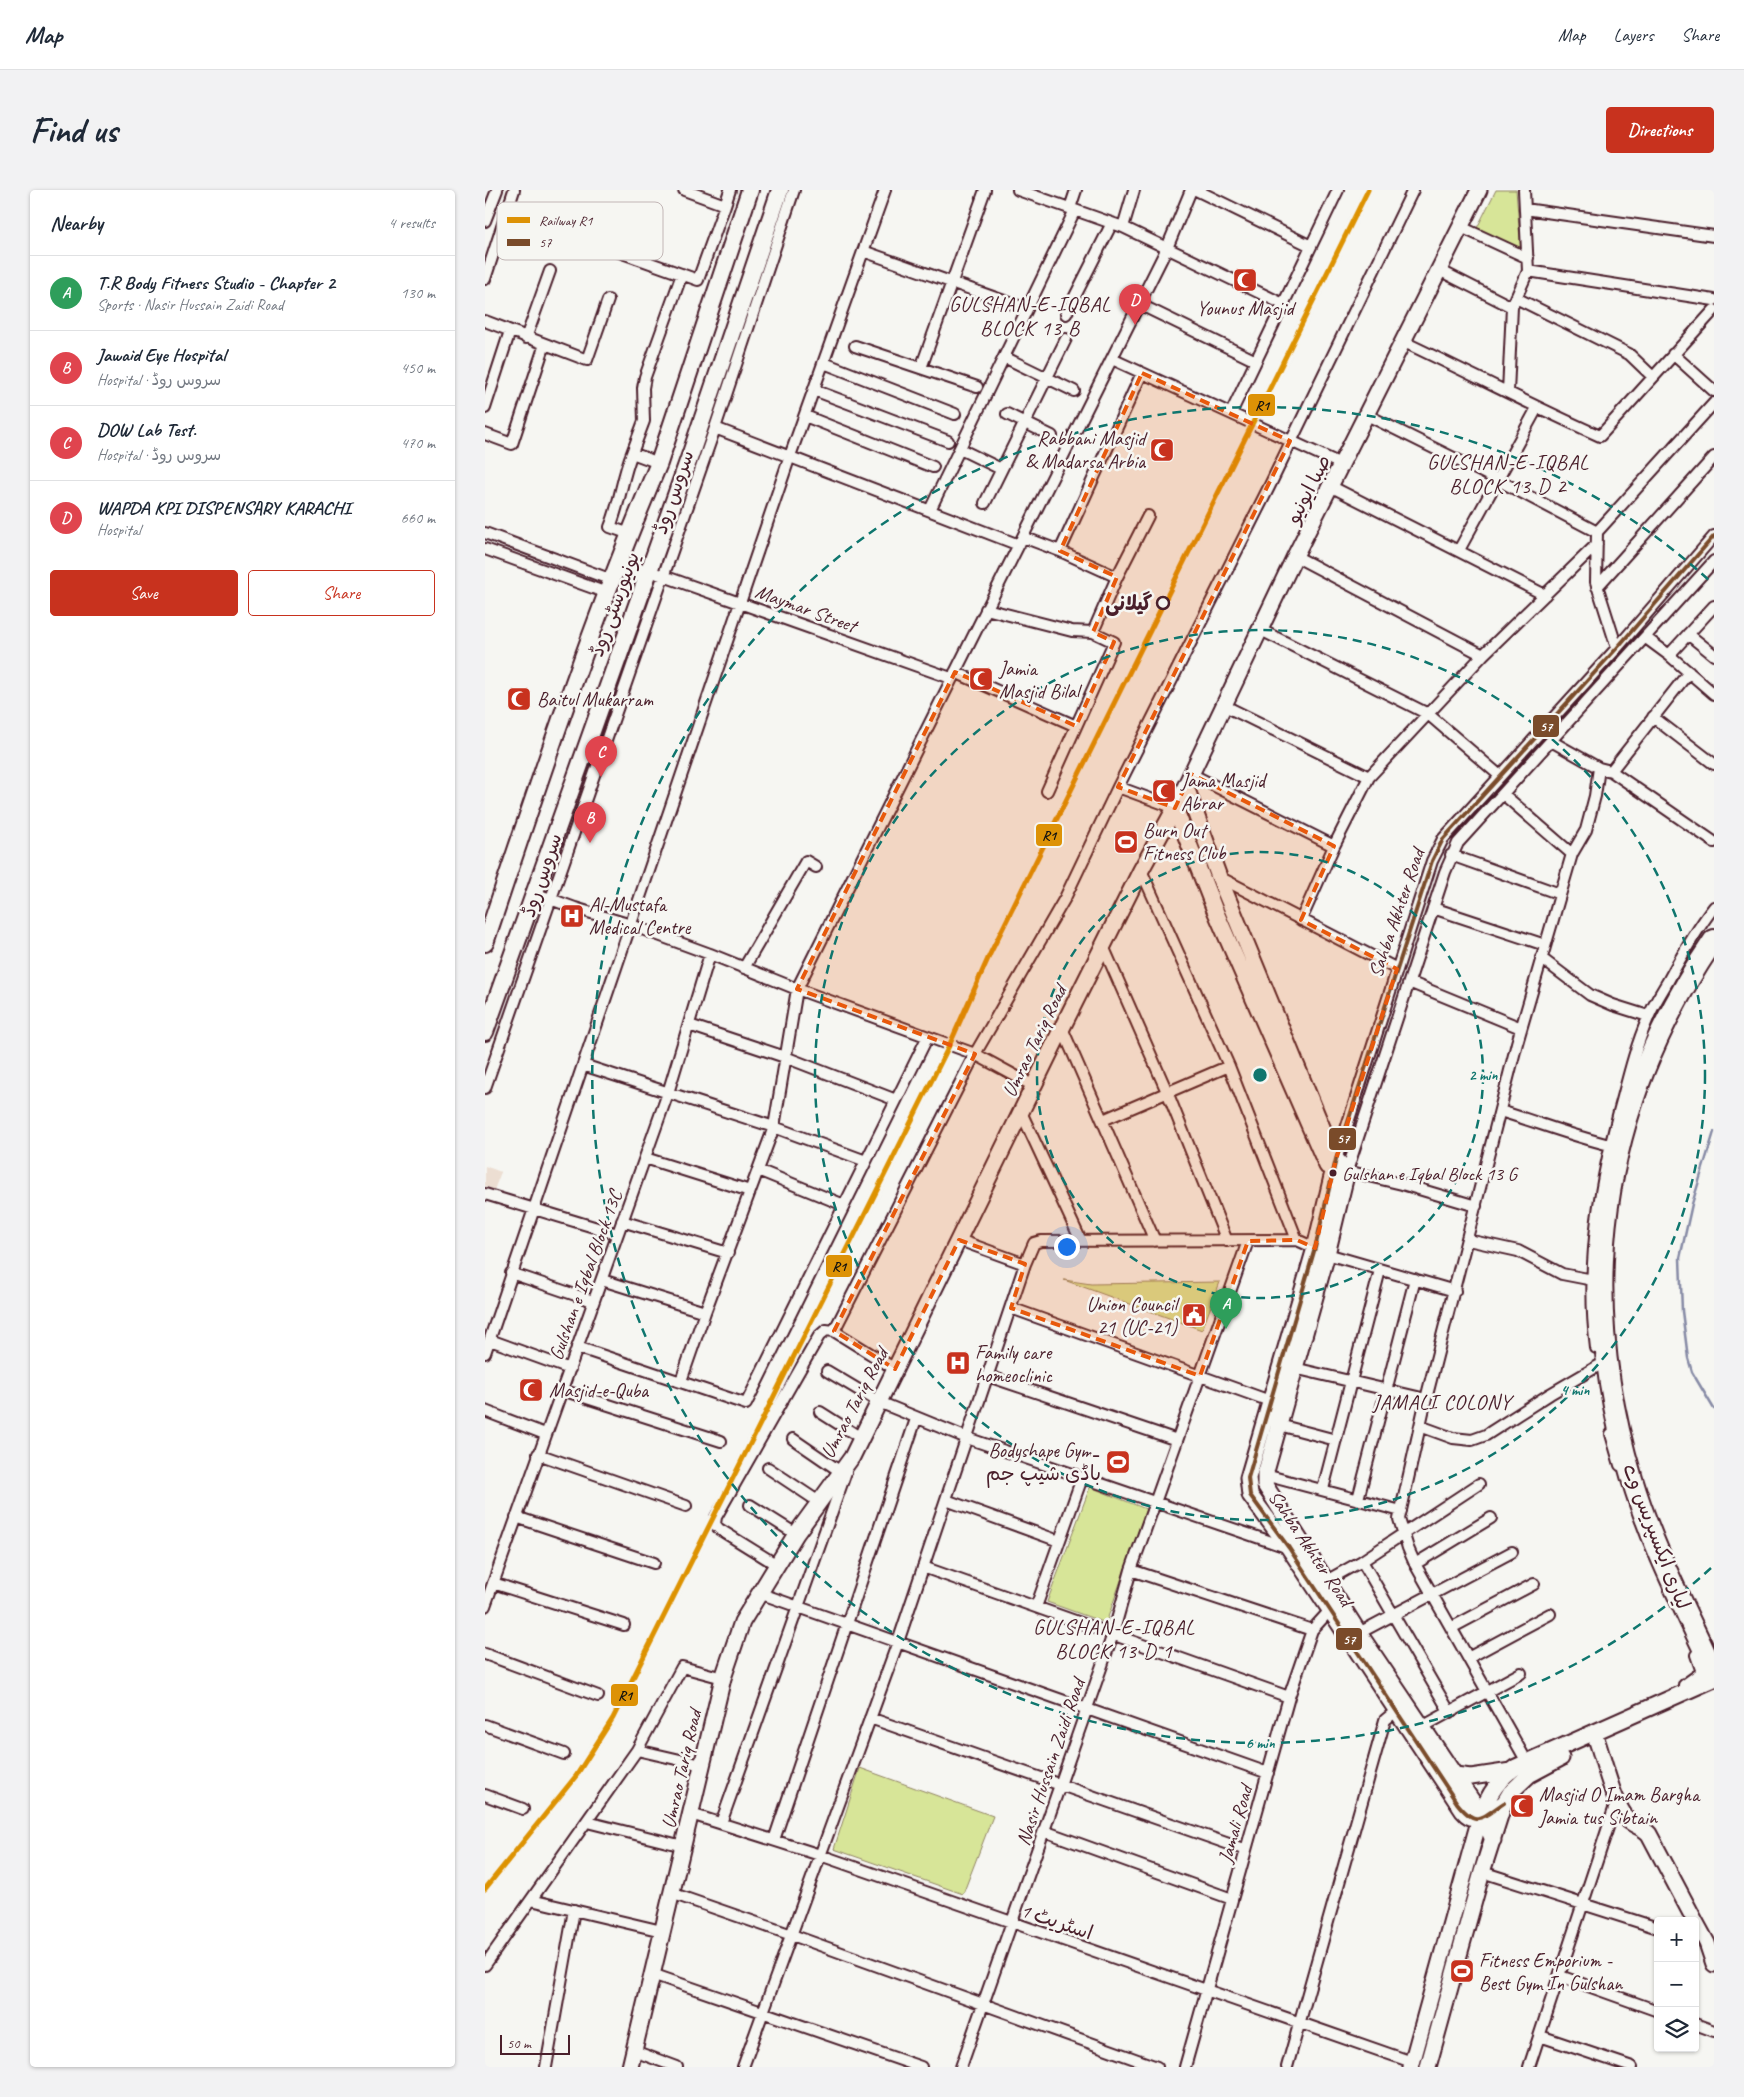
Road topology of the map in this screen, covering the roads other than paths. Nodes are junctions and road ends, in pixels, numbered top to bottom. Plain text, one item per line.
1 (497, 190) edge
2 (514, 190) edge
3 (684, 190) edge
4 (730, 190) edge
5 (751, 190) edge
6 (780, 190) edge
7 (794, 190) edge
8 (885, 190) edge
9 (985, 190) edge
10 (1019, 190) edge
11 (1076, 190) edge
12 (1135, 190) edge
13 (1191, 190) edge
14 (1196, 190) edge
15 (1338, 190) edge
16 (1413, 190) edge
17 (1479, 190) edge
18 (1524, 190) edge
19 (1033, 192) edge
20 (489, 202) edge
21 (510, 202) edge
22 (725, 205) junction
23 (1073, 209) junction
24 (1525, 209) junction
25 (485, 221) edge
26 (1111, 223) junction
27 (1123, 227) junction
28 (1461, 227) junction
29 (1714, 236) edge
30 (497, 242) edge
31 (1311, 246) junction
32 (1167, 248) junction
33 (863, 251) junction
34 (708, 253) junction
35 (1528, 258) junction
36 (642, 260) edge
37 (727, 261) junction
38 (1439, 270) junction
39 (550, 271) dead end
40 (1528, 271) junction
41 (682, 274) junction
42 (485, 279) edge
43 (952, 282) junction
44 (608, 300) dead end
45 (1714, 300) edge
46 (1514, 303) junction
47 (1139, 304) junction
48 (1283, 304) junction
49 (1027, 309) junction
50 (1714, 310) edge
51 (1066, 314) dead end
52 (485, 321) edge
53 (510, 331) junction
54 (527, 338) junction
55 (1066, 338) dead end
56 (1404, 342) junction
57 (545, 344) junction
58 (855, 346) dead end
59 (1673, 354) junction
60 (1004, 357) junction
61 (1112, 359) junction
62 (1256, 361) junction
63 (824, 363) junction
64 (921, 368) junction
65 (1142, 373) junction
66 (1653, 377) junction
67 (1047, 378) junction
68 (977, 387) dead end
69 (814, 390) junction
70 (1074, 391) dead end
71 (1508, 392) junction
72 (1714, 392) edge
73 (1714, 403) edge
74 (485, 408) edge
75 (1537, 408) junction
76 (1231, 413) junction
77 (955, 414) dead end
78 (1007, 414) dead end
79 (1367, 415) junction
80 (805, 416) junction
81 (1024, 423) junction
82 (715, 428) junction
83 (485, 434) edge
84 (1052, 436) dead end
85 (949, 440) dead end
86 (1291, 441) junction
87 (960, 449) junction
88 (632, 453) junction
89 (697, 455) junction
90 (790, 456) junction
91 (1714, 458) edge
92 (659, 463) junction
93 (1343, 464) junction
94 (933, 466) dead end
95 (1001, 469) junction
96 (1496, 479) junction
97 (1332, 487) junction
98 (985, 503) dead end
99 (930, 510) junction
100 (1148, 516) dead end
101 (1597, 532) junction
102 (485, 533) edge
103 (1714, 536) edge
104 (628, 540) junction
105 (1021, 541) junction
106 (1597, 544) junction
107 (485, 549) edge
108 (1459, 550) junction
109 (1060, 551) junction
110 (654, 555) junction
111 (1295, 556) junction
112 (1714, 561) edge
113 (652, 576) junction
114 (1117, 577) junction
115 (612, 581) junction
116 (1597, 587) junction
117 (1545, 595) junction
118 (741, 603) junction
119 (987, 609) junction
120 (1712, 612) edge
121 (1259, 629) junction
122 (1093, 632) junction
123 (1688, 634) junction
124 (1646, 638) junction
125 (1617, 648) junction
126 (1483, 655) junction
127 (1669, 655) junction
128 (1714, 655) edge
129 (1689, 672) junction
130 (953, 675) junction
131 (1714, 694) edge
132 (1223, 705) junction
133 (1428, 714) junction
134 (1653, 717) junction
135 (1076, 726) junction
136 (1551, 741) junction
137 (1714, 764) edge
138 (1599, 768) junction
139 (1611, 770) junction
140 (1499, 775) junction
141 (1369, 777) junction
142 (1188, 781) junction
143 (1118, 787) junction
144 (1047, 791) dead end
145 (1503, 794) junction
146 (1175, 808) junction
147 (1714, 842) edge
148 (1334, 846) junction
149 (1572, 854) junction
150 (1451, 855) junction
151 (816, 867) dead end
152 (1141, 870) junction
153 (1219, 876) junction
154 (534, 893) junction
155 (1560, 894) junction
156 (551, 900) junction
157 (1714, 907) edge
158 (1433, 908) junction
159 (1301, 920) junction
160 (631, 925) junction
161 (1714, 940) edge
162 (485, 943) edge
163 (1545, 945) junction
164 (1103, 946) junction
165 (710, 954) junction
166 (1541, 958) junction
167 (744, 968) junction
168 (1397, 969) junction
169 (1409, 982) junction
170 (797, 990) junction
171 (1648, 1016) junction
172 (689, 1025) junction
173 (1062, 1028) junction
174 (1521, 1028) junction
175 (485, 1032) edge
176 (927, 1038) junction
177 (975, 1054) junction
178 (785, 1057) junction
179 (583, 1066) junction
180 (1229, 1066) junction
181 (1034, 1086) junction
182 (485, 1088) edge
183 (668, 1093) junction
184 (1168, 1094) junction
185 (896, 1100) junction
186 (1500, 1111) junction
187 (1021, 1112) junction
188 (1103, 1120) junction
189 (1313, 1122) junction
190 (774, 1127) junction
191 (1610, 1145) junction
192 (645, 1158) junction
193 (866, 1161) junction
194 (1339, 1166) junction
195 (758, 1170) junction
196 (750, 1191) junction
197 (485, 1194) edge
198 (844, 1204) junction
199 (1476, 1206) junction
200 (533, 1210) junction
201 (622, 1222) junction
202 (617, 1234) junction
203 (959, 1240) junction
204 (1248, 1240) junction
205 (1297, 1240) junction
206 (1468, 1240) junction
207 (1081, 1241) junction
208 (1155, 1241) junction
209 (1227, 1241) junction
210 (1321, 1251) junction
211 (728, 1253) junction
212 (1025, 1264) junction
213 (1381, 1270) junction
214 (511, 1273) junction
215 (1415, 1279) junction
216 (602, 1280) junction
217 (1593, 1280) junction
218 (1455, 1291) junction
219 (593, 1302) junction
220 (1011, 1308) junction
221 (705, 1312) junction
222 (834, 1331) junction
223 (490, 1340) junction
224 (577, 1346) junction
225 (485, 1353) edge
226 (1598, 1366) junction
227 (895, 1368) junction
228 (1294, 1368) junction
229 (570, 1369) junction
230 (827, 1372) dead end
231 (988, 1376) junction
232 (1200, 1376) junction
233 (681, 1381) junction
234 (1352, 1382) junction
235 (562, 1390) junction
236 (1386, 1390) junction
237 (1427, 1399) junction
238 (1270, 1401) junction
239 (879, 1402) junction
240 (485, 1411) edge
241 (820, 1412) dead end
242 (916, 1419) junction
243 (1279, 1425) junction
244 (1420, 1426) junction
245 (545, 1434) junction
246 (861, 1438) junction
247 (967, 1438) junction
248 (793, 1440) dead end
249 (1177, 1440) junction
250 (1336, 1440) junction
251 (721, 1441) dead end
252 (538, 1454) junction
253 (852, 1456) junction
254 (768, 1468) dead end
255 (841, 1472) junction
256 (1265, 1475) junction
257 (1082, 1478) junction
258 (1479, 1484) dead end
259 (1323, 1489) junction
260 (1358, 1499) junction
261 (946, 1500) junction
262 (819, 1502) junction
263 (1155, 1504) junction
264 (750, 1505) dead end
265 (685, 1506) dead end
266 (1401, 1511) junction
267 (516, 1517) junction
268 (1491, 1518) dead end
269 (796, 1534) junction
270 (1404, 1534) junction
271 (1059, 1541) junction
272 (1294, 1544) junction
273 (1512, 1552) dead end
274 (1362, 1561) junction
275 (654, 1563) dead end
276 (1415, 1564) junction
277 (777, 1565) junction
278 (923, 1567) junction
279 (1131, 1570) junction
280 (1326, 1581) junction
281 (493, 1583) junction
282 (1534, 1584) dead end
283 (759, 1593) junction
284 (1433, 1594) junction
285 (485, 1606) edge
286 (1335, 1606) junction
287 (799, 1607) junction
288 (1036, 1607) junction
289 (1550, 1614) dead end
290 (1394, 1615) junction
291 (846, 1624) junction
292 (624, 1625) dead end
293 (1451, 1628) junction
294 (1312, 1630) junction
295 (1359, 1633) junction
296 (1113, 1634) junction
297 (898, 1642) junction
298 (485, 1654) edge
299 (1468, 1658) junction
300 (1521, 1673) dead end
301 (723, 1678) junction
302 (1713, 1683) edge
303 (1486, 1691) junction
304 (1685, 1693) junction
305 (598, 1696) dead end
306 (1289, 1697) junction
307 (1401, 1707) junction
308 (1087, 1709) junction
309 (1449, 1711) junction
310 (870, 1718) junction
311 (485, 1725) edge
312 (1422, 1727) junction
313 (1597, 1741) junction
314 (637, 1750) junction
315 (564, 1754) dead end
316 (1527, 1762) junction
317 (702, 1765) junction
318 (1511, 1771) junction
319 (1268, 1773) junction
320 (1455, 1775) junction
321 (1060, 1786) junction
322 (485, 1796) edge
323 (1617, 1800) junction
324 (1504, 1803) junction
325 (523, 1809) dead end
326 (691, 1814) junction
327 (1482, 1816) junction
328 (587, 1822) junction
329 (721, 1823) junction
330 (1044, 1831) junction
331 (774, 1840) junction
332 (1493, 1840) junction
333 (683, 1846) junction
334 (1246, 1850) junction
335 (819, 1855) junction
336 (1482, 1872) junction
337 (671, 1893) junction
338 (1232, 1899) junction
339 (531, 1900) junction
340 (1583, 1906) junction
341 (574, 1910) junction
342 (1693, 1917) edge
343 (1011, 1924) junction
344 (1654, 1927) edge
345 (663, 1931) junction
346 (792, 1935) junction
347 (1701, 1941) edge
348 (1714, 1964) edge
349 (485, 1965) edge
350 (652, 1974) junction
351 (1560, 1976) junction
352 (1207, 1989) junction
353 (983, 2004) junction
354 (1654, 2010) edge
355 (763, 2012) junction
356 (1299, 2022) junction
357 (1699, 2025) edge
358 (1714, 2031) edge
359 (1540, 2036) junction
360 (634, 2051) junction
361 (1411, 2065) edge
362 (546, 2067) edge
363 (630, 2067) edge
364 (677, 2067) edge
365 (743, 2067) edge
366 (921, 2067) edge
367 (961, 2067) edge
368 (1157, 2067) edge
369 (1185, 2067) edge
370 (1287, 2067) edge
371 (1428, 2067) edge
372 (1529, 2067) edge
373 (1632, 2067) edge

1 - 20 street
2 - 21 street
3 - 22 street
4 - 22 street
5 - 37 main road, یونیورسٹی روڈ
6 - 89 main road, یونیورسٹی روڈ
7 - 82 street, سروس روڈ
8 - 33 street
9 - 43 street
10 - 19 street
11 - 23 street
12 - 27 street
13 - 32 street
14 - 31 street
15 - 31 street
16 - 86 street
17 - 28 main road, صبا ایونیو
18 - 24 street
19 - 23 street
20 - 25 street
22 - 34 street
23 - 26 street
23 - 49 street
24 - 29 street
24 - 35 street
26 - 27 street
26 - 51 street
27 - 32 street
28 - 35 street
28 - 38 main road, صبا ایونیو
30 - 42 street
31 - 48 street
32 - 47 street
32 - 48 street
33 - 43 street
33 - 63 street
34 - 37 street
34 - 41 street
35 - 40 street
36 - 41 street
37 - 92 main road, یونیورسٹی روڈ
38 - 46 street
38 - 56 main road, صبا ایونیو
39 - 54 street
40 - 45 street
40 - 46 street
41 - 88 street
43 - 49 street
43 - 64 street
44 - 57 street
46 - 66 street
46 - 71 street
47 - 61 street
47 - 62 street
48 - 62 street
49 - 60 street
50 - 59 street
52 - 53 street
53 - 54 street
53 - 74 street
54 - 57 street
55 - 67 street
56 - 71 street
56 - 79 main road, صبا ایونیو
57 - 83 street
58 - 64 street
59 - 66 street
59 - 72 street
60 - 67 street
60 - 87 street
61 - 65 street
61 - 105 street
62 - 76 street
63 - 69 street
63 - 77 street
64 - 68 street
65 - 76 street
65 - 109 street
66 - 75 street
67 - 70 street
67 - 81 street
69 - 80 street
69 - 85 street
71 - 75 street
73 - 101 street
75 - 96 street
76 - 86 street
78 - 81 street
79 - 93 main road, صبا ایونیو
79 - 96 street
80 - 90 street
80 - 94 street
81 - 84 street
81 - 95 street
82 - 89 street, سروس روڈ
82 - 90 street
86 - 93 street
86 - 143 street
87 - 95 street
87 - 99 street
88 - 92 street
88 - 104 street
89 - 110 main road, یونیورسٹی روڈ
89 - 113 street, سروس روڈ
90 - 99 street
90 - 118 street
91 - 116 street
92 - 104 main road, یونیورسٹی روڈ
93 - 97 main road, صبا ایونیو
95 - 98 street
96 - 101 street
96 - 108 street
97 - 108 street
97 - 111 main road, صبا ایونیو
99 - 105 street
100 - 114 street
101 - 106 street
102 - 115 street
103 - 125 street, Sahba Akhter Road
104 - 110 main road
104 - 115 main road, یونیورسٹی روڈ
105 - 109 street
105 - 119 street
106 - 116 street
106 - 117 street
107 - 115 street
108 - 117 street
109 - 114 street
110 - 113 main road, یونیورسٹی روڈ
111 - 121 main road, صبا ایونیو
111 - 126 street
112 - 124 street, Sahba Akhter Road
113 - 115 main road
113 - 118 street, Maymar Street
113 - 154 main road, یونیورسٹی روڈ
113 - 156 street, سروس روڈ
114 - 122 street
115 - 162 main road, یونیورسٹی روڈ
116 - 125 street
117 - 126 street
118 - 130 street, Maymar Street
118 - 160 street
119 - 122 street
119 - 130 street
120 - 123 street
121 - 132 main road, صبا ایونیو
121 - 133 street
122 - 135 street
123 - 127 street
123 - 128 street
124 - 127 street
124 - 136 street, Sahba Akhter Road
125 - 140 street, Sahba Akhter Road
126 - 133 street
127 - 129 street
129 - 131 street
129 - 134 street
130 - 135 street, Maymar Street
130 - 170 street
132 - 141 street
132 - 142 main road, صبا ایونیو
133 - 140 street
133 - 141 street
134 - 137 street
134 - 139 street
135 - 144 street
136 - 138 street
136 - 145 street, Sahba Akhter Road
138 - 139 street
138 - 149 street
139 - 147 street
140 - 168 street, Sahba Akhter Road
141 - 148 street
142 - 146 main road, صبا ایونیو
142 - 148 street
142 - 153 main road
143 - 146 street
143 - 177 street
145 - 149 street
145 - 150 street, Sahba Akhter Road
146 - 152 main road, Umrao Tariq Road
146 - 189 main road
148 - 159 street
149 - 155 street
150 - 155 street
150 - 158 street, Sahba Akhter Road
151 - 167 street
152 - 164 main road, Umrao Tariq Road
152 - 180 street
153 - 159 street
153 - 189 main road
154 - 156 street
154 - 175 main road, یونیورسٹی روڈ
155 - 163 street
156 - 160 street
156 - 182 street, سروس روڈ
157 - 171 street
158 - 163 street
158 - 169 street, Sahba Akhter Road
159 - 168 street
160 - 165 street
160 - 179 street
161 - 302 highway, لیاری ایکسپریس وے
163 - 166 street
164 - 173 main road, Umrao Tariq Road
164 - 184 street
165 - 167 street
165 - 172 street, Gulshan e Iqbal Block 13C
166 - 171 street
166 - 174 street
167 - 170 street
168 - 194 street, Sahba Akhter Road
169 - 174 street
169 - 194 street, Sahba Akhter Road
170 - 176 street
170 - 178 street
171 - 191 street
172 - 178 street
172 - 183 street, Gulshan e Iqbal Block 13C
173 - 181 main road, Umrao Tariq Road
173 - 188 street
174 - 186 street
176 - 177 street
176 - 185 street
177 - 181 street
177 - 222 street
178 - 185 street
178 - 190 street
179 - 183 street
179 - 200 street
180 - 184 street
180 - 205 street
181 - 187 main road, Umrao Tariq Road
183 - 190 street
183 - 192 street, Gulshan e Iqbal Block 13C
184 - 188 street
184 - 209 street
185 - 193 street
186 - 191 street
186 - 199 street
187 - 203 main road, Umrao Tariq Road
187 - 207 street
188 - 208 street
189 - 194 main road
190 - 193 street
190 - 195 street
191 - 217 street
192 - 196 street
192 - 201 street, Gulshan e Iqbal Block 13C
193 - 198 street
194 - 199 street
194 - 210 main road, Sahba Akhter Road
195 - 196 street
195 - 198 street
196 - 211 street
197 - 200 street
198 - 233 street
199 - 206 street
200 - 202 street
200 - 214 street
201 - 202 street, Gulshan e Iqbal Block 13C
201 - 211 street
202 - 216 street, Gulshan e Iqbal Block 13C
203 - 212 street
203 - 227 main road, Umrao Tariq Road
204 - 205 street
204 - 209 street
204 - 232 street, Nasir Hussain Zaidi Road
205 - 210 street
206 - 217 street
206 - 218 street
207 - 208 street
207 - 212 street
208 - 209 street
210 - 213 street
210 - 228 main road, Sahba Akhter Road
210 - 238 main road, Sahba Akhter Road
211 - 221 street
212 - 220 street
213 - 215 street
213 - 234 street
214 - 219 street
214 - 223 street
215 - 218 street
215 - 236 street
216 - 219 street, Gulshan e Iqbal Block 13C
216 - 221 street
217 - 226 street
218 - 237 street
219 - 224 street, Gulshan e Iqbal Block 13C
220 - 231 street
220 - 232 street
221 - 233 street
222 - 227 street
222 - 277 street
223 - 225 street
223 - 229 street
224 - 229 street, Gulshan e Iqbal Block 13C
224 - 233 street
226 - 244 street
226 - 304 street
227 - 239 main road, Umrao Tariq Road
228 - 234 street
228 - 243 main road, Sahba Akhter Road
229 - 235 street, Gulshan e Iqbal Block 13C
230 - 239 street
231 - 247 street
231 - 249 street
232 - 238 street
232 - 249 street, Nasir Hussain Zaidi Road
234 - 236 street
234 - 250 street
235 - 245 street, Gulshan e Iqbal Block 13C
235 - 251 street
236 - 237 street
236 - 260 street
237 - 244 street
238 - 272 main road, Sahba Akhter Road
239 - 242 street
239 - 246 main road, Umrao Tariq Road
240 - 245 street
241 - 246 street
242 - 247 street
242 - 291 street
243 - 250 street
243 - 256 main road, Sahba Akhter Road
244 - 266 street
245 - 252 street, Gulshan e Iqbal Block 13C
246 - 253 main road, Umrao Tariq Road
247 - 257 street
247 - 261 street
248 - 255 street
249 - 263 street, Nasir Hussain Zaidi Road
250 - 259 street
252 - 265 street
252 - 267 street, Gulshan e Iqbal Block 13C
253 - 255 main road, Umrao Tariq Road
253 - 287 street
254 - 262 street
255 - 262 main road, Umrao Tariq Road
256 - 259 street
256 - 272 main road, Sahba Akhter Road
257 - 263 street
257 - 271 street
258 - 270 street
259 - 260 street
260 - 266 street
261 - 271 street
261 - 278 street
262 - 269 main road, Umrao Tariq Road
263 - 272 street
263 - 279 street, Nasir Hussain Zaidi Road
264 - 269 street
266 - 270 street
267 - 275 street
267 - 281 street, Gulshan e Iqbal Block 13C
268 - 276 street
269 - 277 main road, Umrao Tariq Road
270 - 274 street
270 - 276 street
271 - 288 street
272 - 280 main road, Sahba Akhter Road
272 - 286 main road, Sahba Akhter Road
273 - 284 street
274 - 280 street
274 - 290 street
276 - 284 street
277 - 283 main road, Umrao Tariq Road
278 - 288 street
278 - 297 street
279 - 294 street
279 - 296 street, Nasir Hussain Zaidi Road
280 - 286 main road, Sahba Akhter Road
281 - 285 street, Gulshan e Iqbal Block 13C
281 - 292 street
282 - 293 street
283 - 287 street
283 - 301 main road, Umrao Tariq Road
284 - 290 street
284 - 293 street
286 - 294 street, Jamali Road
286 - 295 main road, Sahba Akhter Road
286 - 307 main road, Sahba Akhter Road
287 - 291 street
287 - 329 street
288 - 296 street
289 - 299 street
290 - 295 street
290 - 309 street
291 - 297 street
291 - 331 street
293 - 299 street
294 - 306 street, Jamali Road
295 - 307 main road, Sahba Akhter Road
296 - 306 street
296 - 308 street, Nasir Hussain Zaidi Road
297 - 308 street
297 - 310 street
298 - 305 street
299 - 303 street
300 - 303 street
301 - 314 street
301 - 317 main road, Umrao Tariq Road
302 - 304 main road
302 - 313 main road
303 - 309 street
303 - 316 street
304 - 316 main road
306 - 319 street, Jamali Road
307 - 312 main road, Sahba Akhter Road
307 - 327 main road, Sahba Akhter Road
307 - 356 street
308 - 319 street
308 - 321 street, Nasir Hussain Zaidi Road
309 - 312 street
310 - 321 street
310 - 335 street
311 - 315 street
312 - 320 main road, Sahba Akhter Road
313 - 323 main road
313 - 324 main road
314 - 317 street
314 - 328 street
316 - 318 main road
317 - 326 main road, Umrao Tariq Road
318 - 320 main road
318 - 327 main road
319 - 334 street, Jamali Road
320 - 327 main road, Sahba Akhter Road
321 - 330 street, Nasir Hussain Zaidi Road
321 - 334 street
322 - 325 street
323 - 340 street
323 - 342 main road
324 - 327 main road
324 - 332 main road
326 - 329 street, اسٹریٹ 1
326 - 333 main road, Umrao Tariq Road
327 - 332 main road, Sahba Akhter Road
327 - 361 main road
328 - 333 street
328 - 339 street
329 - 331 street, اسٹریٹ 1
330 - 338 street
330 - 343 street, Nasir Hussain Zaidi Road
331 - 335 street, اسٹریٹ 1
332 - 336 main road
333 - 337 main road, Umrao Tariq Road
334 - 338 street, Jamali Road
335 - 343 street, اسٹریٹ 1
335 - 346 street
336 - 340 street
336 - 371 main road
337 - 345 main road, Umrao Tariq Road
337 - 346 street
338 - 352 street, Jamali Road
339 - 341 street
339 - 349 street
340 - 344 street
340 - 351 street
341 - 345 street
341 - 362 street
343 - 352 street, اسٹریٹ 1
343 - 353 street, Nasir Hussain Zaidi Road
345 - 350 main road, Umrao Tariq Road
346 - 353 street
346 - 355 street
347 - 348 main road
350 - 355 street
350 - 360 main road, Umrao Tariq Road
351 - 354 street
351 - 359 street
352 - 356 street, اسٹریٹ 1
352 - 369 street, Jamali Road
353 - 367 street, Nasir Hussain Zaidi Road
353 - 368 street
355 - 365 street
355 - 366 street
356 - 361 street, اسٹریٹ 1
356 - 370 street
357 - 358 street
359 - 372 street
359 - 373 street
360 - 363 main road, Umrao Tariq Road
360 - 364 street

